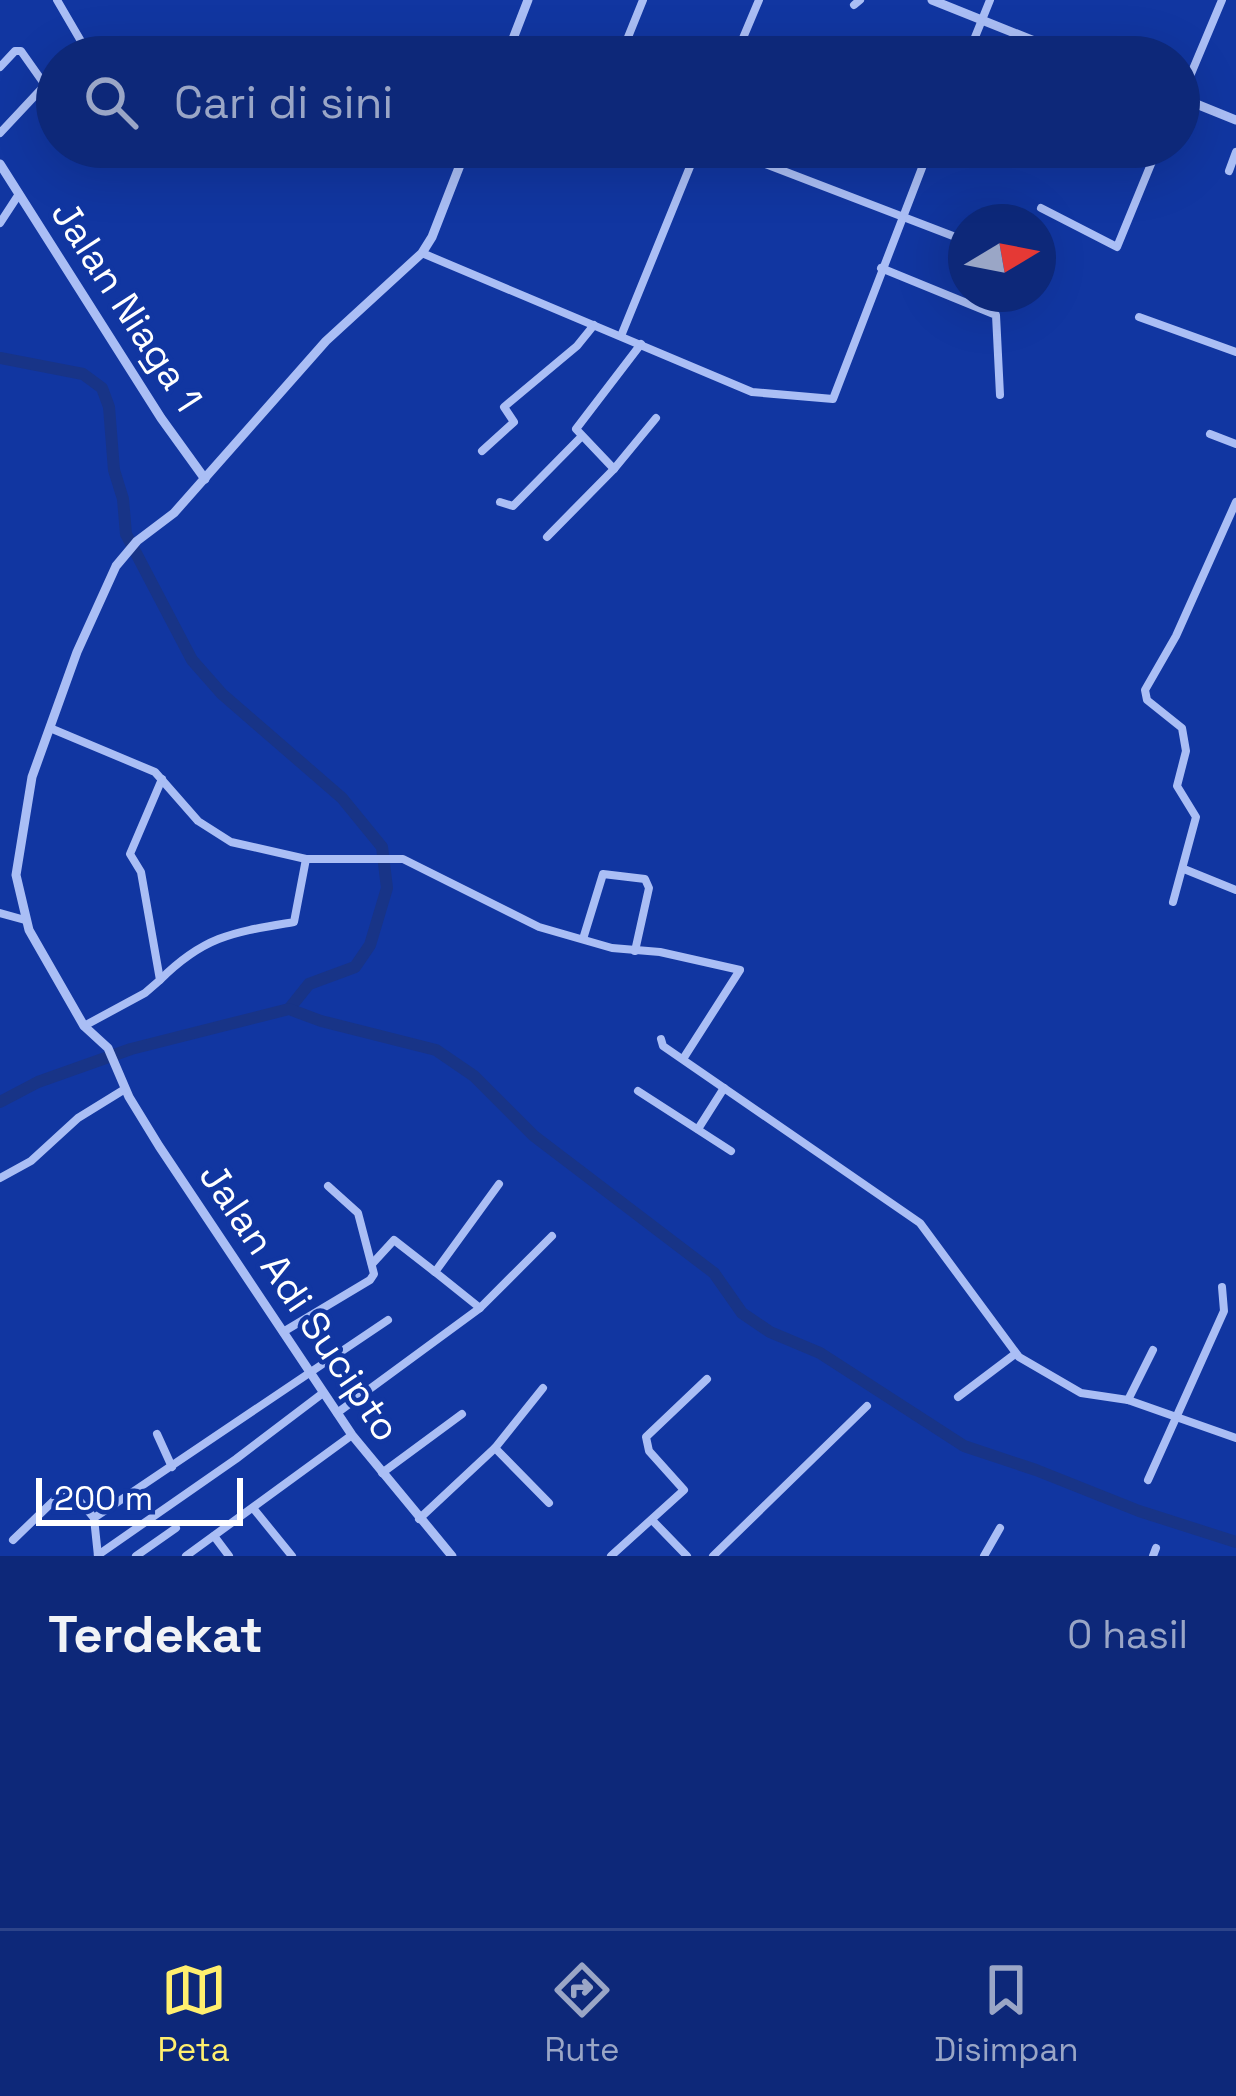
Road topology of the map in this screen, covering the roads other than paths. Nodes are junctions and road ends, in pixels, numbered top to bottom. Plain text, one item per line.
1 (57, 0) edge
2 (528, 0) edge
3 (643, 0) edge
4 (759, 0) edge
5 (932, 0) edge
6 (990, 0) edge
7 (1222, 0) edge
8 (982, 20) junction
9 (78, 36) edge
10 (514, 36) edge
11 (628, 36) edge
12 (743, 36) edge
13 (976, 36) edge
14 (1015, 36) edge
15 (1200, 52) edge
16 (0, 67) edge
17 (36, 73) edge
18 (36, 94) edge
19 (1200, 106) edge
20 (1236, 120) edge
21 (0, 134) edge
22 (1236, 152) edge
23 (0, 164) edge
24 (459, 168) edge
25 (689, 168) edge
26 (778, 168) edge
27 (921, 168) edge
28 (1149, 168) edge
29 (1228, 171) dead end
30 (19, 194) junction
31 (902, 214) junction
32 (1056, 216) edge
33 (0, 223) edge
34 (948, 234) edge
35 (422, 253) junction
36 (881, 268) junction
37 (1139, 317) dead end
38 (594, 325) junction
39 (621, 336) junction
40 (641, 344) junction
41 (1236, 352) edge
42 (1000, 395) dead end
43 (656, 418) dead end
44 (1210, 434) dead end
45 (581, 437) junction
46 (1236, 444) edge
47 (482, 451) dead end
48 (614, 469) junction
49 (205, 478) junction
50 (500, 502) dead end
51 (1236, 502) edge
52 (548, 537) dead end
53 (50, 728) junction
54 (162, 779) junction
55 (306, 860) junction
56 (1184, 869) junction
57 (1236, 890) edge
58 (1172, 902) dead end
59 (0, 914) edge
60 (25, 920) junction
61 (583, 939) junction
62 (635, 950) junction
63 (160, 980) junction
64 (84, 1026) junction
65 (661, 1039) dead end
66 (683, 1059) junction
67 (724, 1088) junction
68 (125, 1089) junction
69 (638, 1091) dead end
70 (698, 1129) junction
71 (730, 1151) dead end
72 (0, 1178) edge
73 (499, 1184) dead end
74 (328, 1186) dead end
75 (552, 1236) dead end
76 (372, 1264) junction
77 (435, 1272) junction
78 (1222, 1288) dead end
79 (480, 1308) junction
80 (388, 1320) dead end
81 (283, 1332) junction
82 (1154, 1350) dead end
83 (1015, 1354) junction
84 (309, 1371) junction
85 (706, 1379) dead end
86 (543, 1388) dead end
87 (323, 1393) junction
88 (958, 1396) dead end
89 (1128, 1400) junction
90 (867, 1406) dead end
91 (337, 1413) junction
92 (462, 1414) dead end
93 (1175, 1418) junction
94 (157, 1434) dead end
95 (352, 1435) junction
96 (1236, 1438) edge
97 (495, 1448) junction
98 (172, 1467) junction
99 (381, 1474) junction
100 (1148, 1480) dead end
101 (549, 1504) dead end
102 (253, 1508) junction
103 (94, 1518) junction
104 (419, 1519) junction
105 (652, 1520) junction
106 (176, 1528) dead end
107 (1000, 1528) dead end
108 (214, 1536) junction
109 (13, 1540) dead end
110 (98, 1556) edge
111 (136, 1556) edge
112 (186, 1556) edge
113 (229, 1556) edge
114 (292, 1556) edge
115 (452, 1556) edge
116 (611, 1556) edge
117 (687, 1556) edge
118 (712, 1556) edge
119 (984, 1556) edge

1 - 9 street
2 - 10 street
3 - 11 street
4 - 12 street
5 - 8 street
6 - 8 street
7 - 15 street
8 - 13 street
8 - 14 street
16 - 17 street
18 - 21 street
19 - 20 street
22 - 29 street
23 - 30 street, Jalan Niaga 1
24 - 35 street
25 - 39 street
26 - 31 street
27 - 31 street
28 - 32 street
30 - 33 street
30 - 49 street, Jalan Niaga 1
31 - 34 street
31 - 36 street
35 - 38 street
35 - 49 street, Jalan Adi Sucipto
36 - 40 street
36 - 42 street
37 - 41 street
38 - 39 street
38 - 47 street
39 - 40 street
40 - 45 street
43 - 48 street
44 - 46 street
45 - 48 street
45 - 50 street
48 - 52 street
49 - 53 street, Jalan Adi Sucipto
51 - 56 street
53 - 54 street
53 - 60 street, Jalan Adi Sucipto
54 - 55 street
54 - 63 street
55 - 61 street
55 - 63 street
56 - 57 street
56 - 58 street
59 - 60 street
60 - 64 street, Jalan Adi Sucipto
61 - 62 street
61 - 62 street
62 - 66 street
63 - 64 street
64 - 68 street, Jalan Adi Sucipto
65 - 66 street
66 - 67 street
67 - 70 street
67 - 83 street
68 - 72 street
68 - 81 street, Jalan Adi Sucipto
69 - 70 street
70 - 71 street
73 - 77 street
74 - 76 street
75 - 79 street
76 - 77 street
76 - 81 street
77 - 79 street
78 - 93 street
79 - 91 street
80 - 84 street
81 - 84 street, Jalan Adi Sucipto
82 - 89 street
83 - 88 street
83 - 89 street
84 - 87 street, Jalan Adi Sucipto
84 - 98 street
85 - 105 street
86 - 97 street
87 - 91 street, Jalan Adi Sucipto
87 - 110 street
89 - 93 street
90 - 118 street
91 - 95 street, Jalan Adi Sucipto
92 - 99 street
93 - 96 street
93 - 100 street
94 - 98 street
95 - 99 street, Jalan Adi Sucipto
95 - 102 street
97 - 101 street
97 - 104 street
98 - 103 street
99 - 104 street, Jalan Adi Sucipto
102 - 108 street
102 - 114 street
103 - 109 street
103 - 110 street
104 - 115 street, Jalan Adi Sucipto
105 - 116 street
105 - 117 street
106 - 111 street
107 - 119 street
108 - 112 street
108 - 113 street

